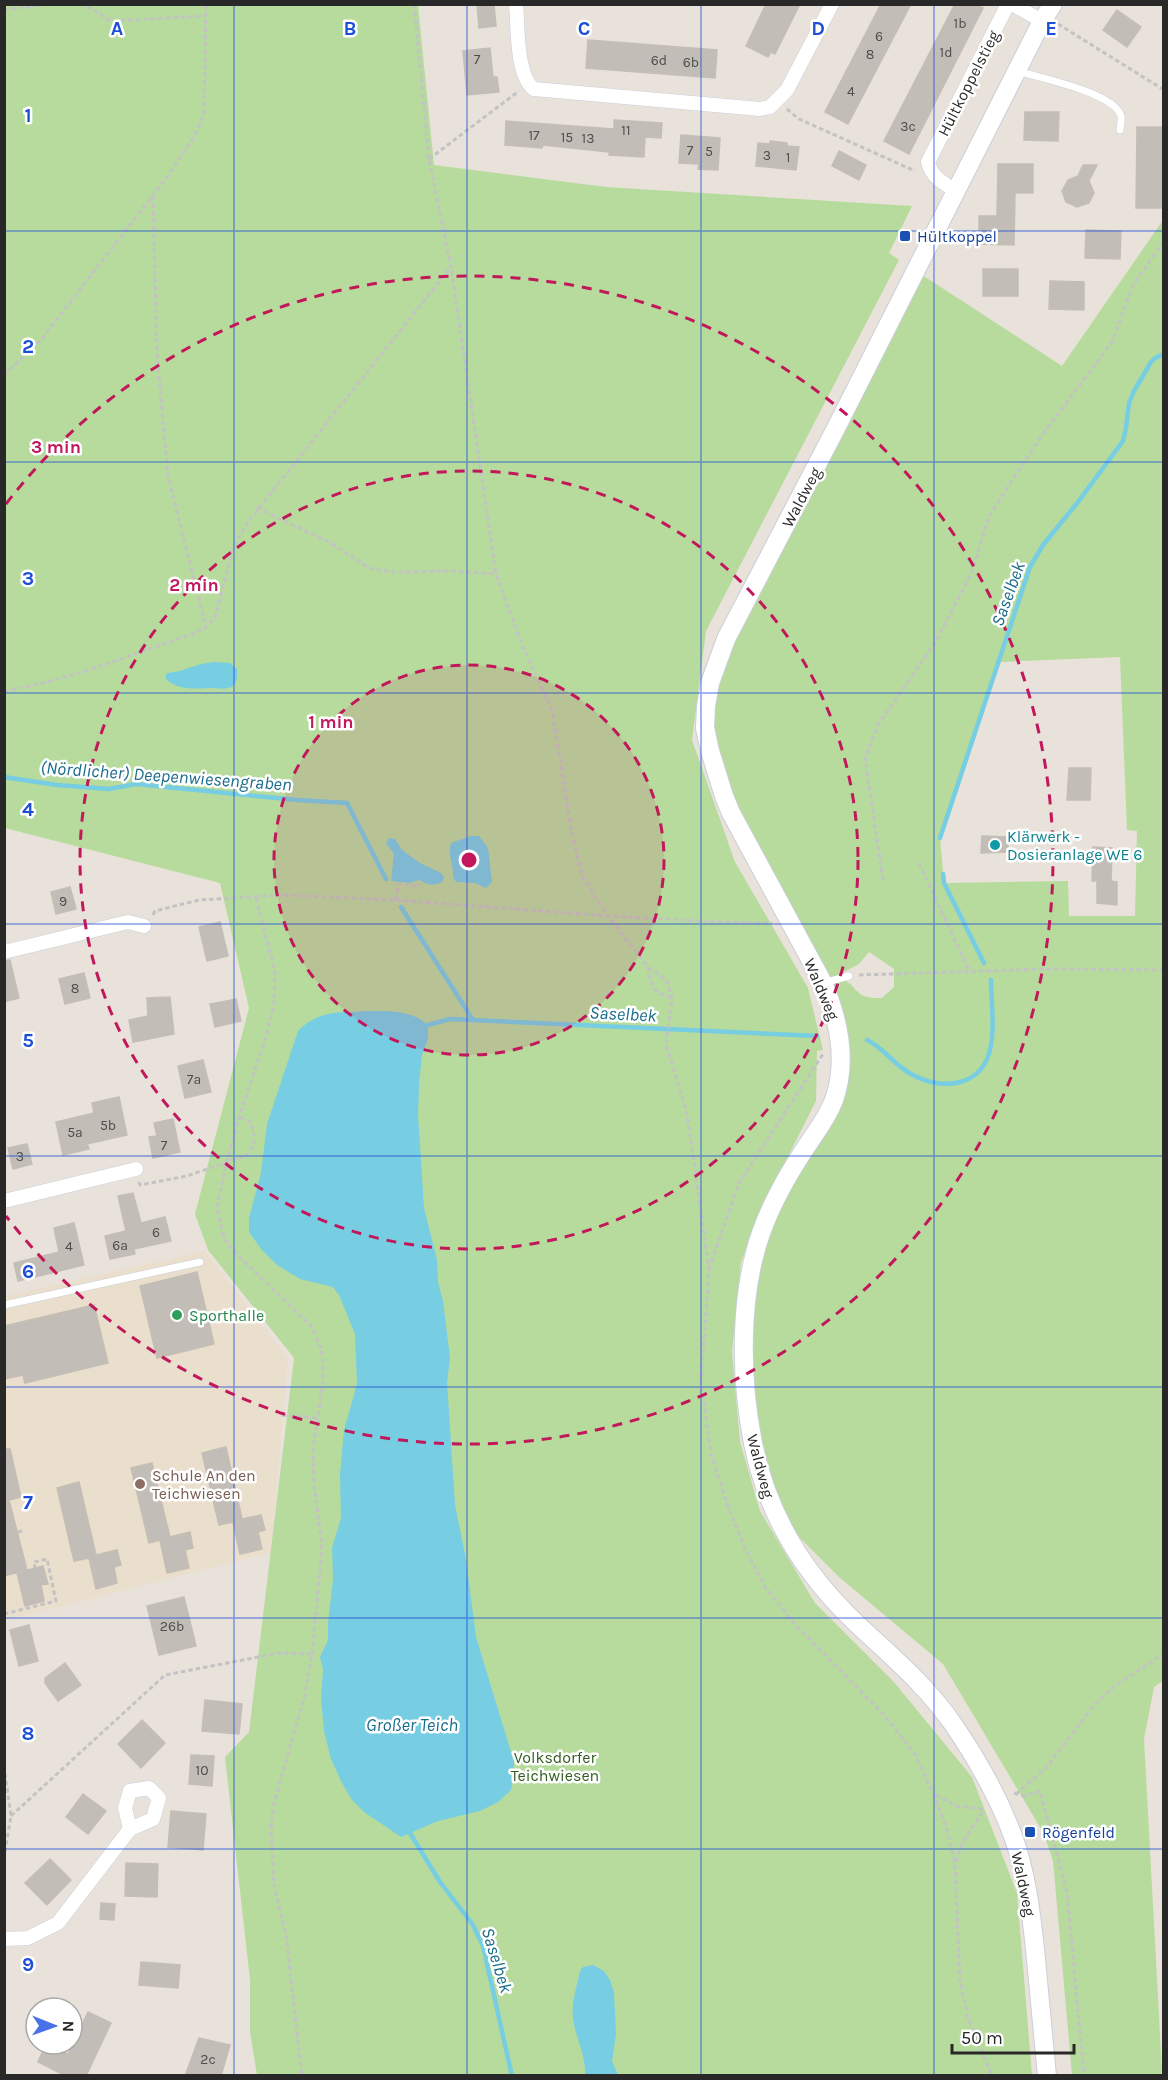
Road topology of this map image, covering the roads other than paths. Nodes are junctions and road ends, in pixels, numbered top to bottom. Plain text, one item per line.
1 (516, 4) edge
2 (832, 4) edge
3 (1010, 4) edge
4 (1047, 14) edge
5 (1017, 71) junction
6 (1120, 130) dead end
7 (956, 191) junction
8 (144, 926) road end
9 (4, 952) edge
10 (849, 976) road end
11 (823, 983) junction
12 (136, 1169) road end
13 (4, 1201) edge
14 (200, 1262) dead end
15 (4, 1305) edge
16 (130, 1829) dead end
17 (4, 1939) edge
18 (1047, 2076) edge

1 - 2 street
3 - 4 street
3 - 7 street, Hültkoppelstieg
4 - 5 main road, Waldweg
5 - 6 lane
5 - 7 main road, Waldweg
7 - 11 main road, Waldweg
8 - 9 street
10 - 11 lane
11 - 18 main road, Waldweg
12 - 13 street
14 - 15 lane
16 - 17 street

